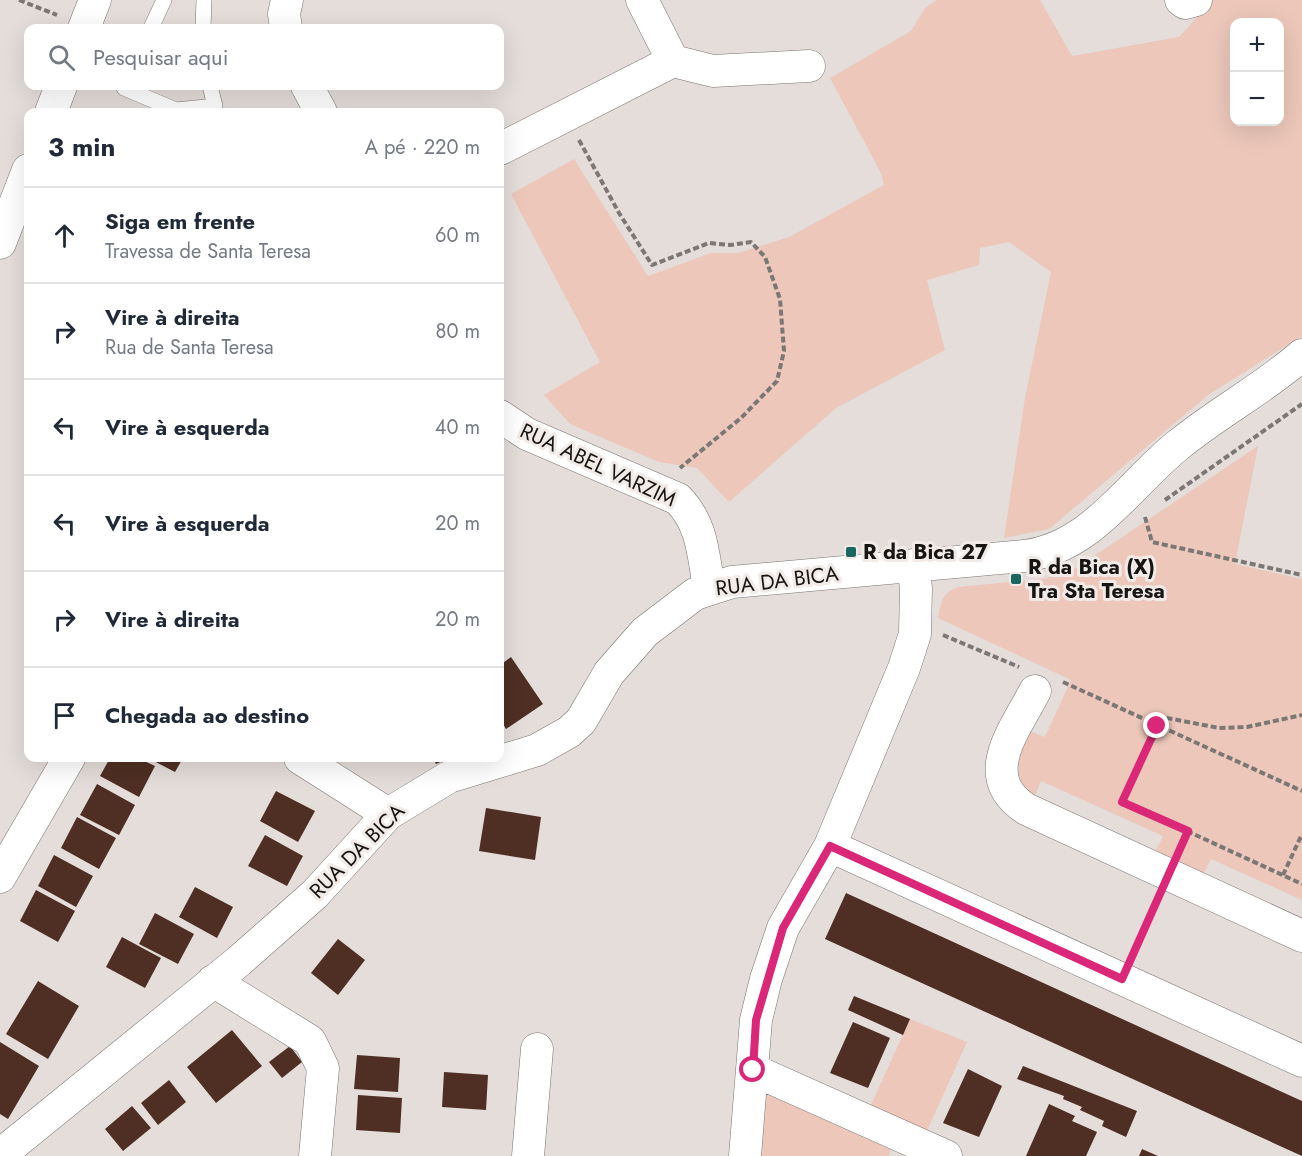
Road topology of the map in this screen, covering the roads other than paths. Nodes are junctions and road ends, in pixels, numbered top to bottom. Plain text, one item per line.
1 (95, 0) edge
2 (164, 0) edge
3 (204, 0) edge
4 (287, 0) edge
5 (642, 0) edge
6 (1181, 0) edge
7 (1196, 0) edge
8 (86, 24) edge
9 (153, 24) edge
10 (203, 24) edge
11 (285, 24) edge
12 (673, 61) junction
13 (809, 66) dead end
14 (60, 90) edge
15 (129, 90) edge
16 (211, 90) edge
17 (309, 90) edge
18 (53, 108) edge
19 (171, 108) edge
20 (196, 108) edge
21 (319, 108) edge
22 (504, 147) edge
23 (24, 185) edge
24 (0, 243) edge
25 (1302, 355) edge
26 (1288, 374) edge
27 (504, 419) edge
28 (914, 565) junction
29 (709, 588) junction
30 (1040, 680) road end
31 (504, 760) edge
32 (67, 762) edge
33 (306, 762) edge
34 (497, 762) edge
35 (388, 814) junction
36 (830, 846) junction
37 (0, 877) edge
38 (1302, 936) edge
39 (213, 981) junction
40 (537, 1049) dead end
41 (1302, 1061) edge
42 (753, 1070) junction
43 (0, 1155) edge
44 (315, 1156) edge
45 (528, 1156) edge
46 (745, 1156) edge
47 (946, 1156) edge

1 - 8 street
2 - 9 lane
3 - 10 lane
4 - 11 street
5 - 12 street
6 - 7 street
12 - 13 street
12 - 22 street
14 - 18 street
15 - 19 lane
16 - 20 lane
17 - 21 street
23 - 24 street
25 - 26 street, RUA DA BICA
26 - 28 street, RUA DA BICA
27 - 29 street, RUA ABEL VARZIM
28 - 29 street, RUA DA BICA
28 - 36 street
29 - 31 street, RUA DA BICA
30 - 38 street
32 - 37 street
33 - 35 street
34 - 35 street, RUA DA BICA
35 - 39 street, RUA DA BICA
36 - 41 street
36 - 42 street
39 - 43 street, RUA DA BICA
39 - 44 street
40 - 45 street
42 - 46 street
42 - 47 street

